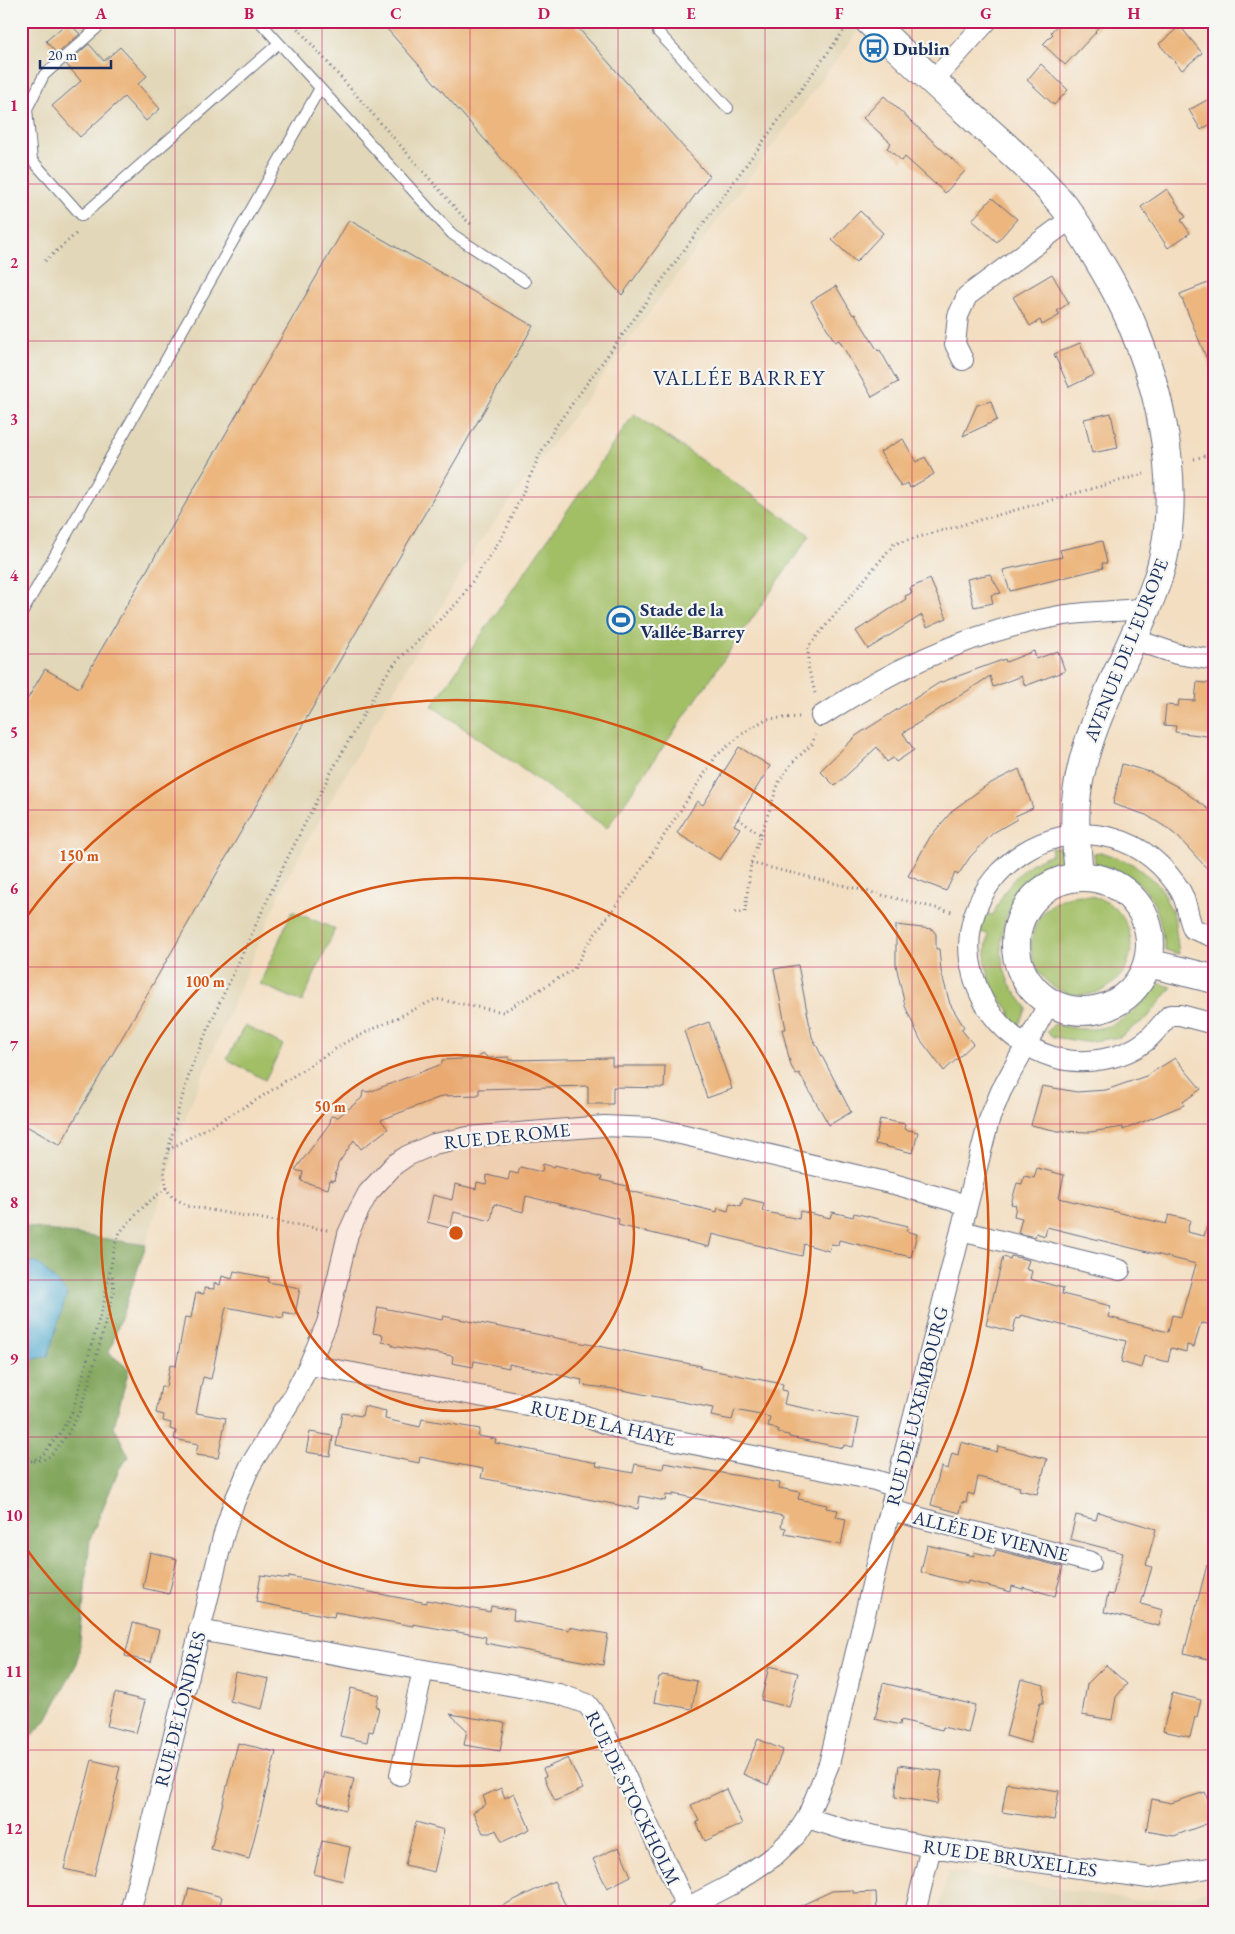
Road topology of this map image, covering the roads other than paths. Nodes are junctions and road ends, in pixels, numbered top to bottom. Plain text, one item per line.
1 (102, 21) edge
2 (259, 21) edge
3 (657, 21) edge
4 (987, 21) edge
5 (859, 22) edge
6 (279, 43) junction
7 (932, 81) junction
8 (320, 88) junction
9 (728, 108) dead end
10 (1072, 218) junction
11 (526, 282) dead end
12 (963, 360) dead end
13 (1147, 608) junction
14 (21, 615) edge
15 (1133, 639) junction
16 (1214, 660) edge
17 (821, 716) road end
18 (1076, 835) junction
19 (1079, 876) junction
20 (1214, 937) edge
21 (1148, 963) junction
22 (1214, 979) edge
23 (1049, 1003) junction
24 (1214, 1024) edge
25 (1026, 1045) junction
26 (967, 1205) junction
27 (961, 1231) junction
28 (1120, 1270) dead end
29 (309, 1365) junction
30 (896, 1487) junction
31 (233, 1505) joint
32 (890, 1510) junction
33 (1091, 1562) dead end
34 (199, 1630) junction
35 (423, 1670) junction
36 (400, 1775) dead end
37 (808, 1818) junction
38 (931, 1847) junction
39 (1214, 1867) edge
40 (682, 1910) edge
41 (130, 1913) edge
42 (915, 1913) edge

1 - 6 lane
2 - 6 lane
3 - 9 lane
4 - 7 street
5 - 7 street, AVENUE DE L'EUROPE
6 - 8 lane
7 - 10 street, AVENUE DE L'EUROPE
8 - 11 lane
8 - 14 lane
10 - 12 street
10 - 13 street, AVENUE DE L'EUROPE
13 - 15 street, AVENUE DE L'EUROPE
13 - 17 street
15 - 16 street
15 - 18 street, AVENUE DE L'EUROPE
18 - 19 street, AVENUE DE L'EUROPE
18 - 20 street
18 - 25 street
19 - 21 street
19 - 23 street
21 - 22 street
21 - 23 street
23 - 25 street, RUE DE LUXEMBOURG
24 - 25 street
25 - 26 street, RUE DE LUXEMBOURG
26 - 27 street, RUE DE LUXEMBOURG
26 - 29 street, RUE DE ROME
27 - 28 street
27 - 30 street, RUE DE LUXEMBOURG
29 - 30 street, RUE DE LA HAYE
29 - 31 street, RUE DE ROME
30 - 32 street, RUE DE LUXEMBOURG
31 - 34 street, RUE DE LONDRES
32 - 33 street, ALLÉE DE VIENNE
32 - 37 street, RUE DE LUXEMBOURG
34 - 35 street, RUE DE STOCKHOLM
34 - 41 street, RUE DE LONDRES
35 - 36 street
35 - 40 street, RUE DE STOCKHOLM
37 - 38 street, RUE DE BRUXELLES
37 - 40 street, RUE DE LUXEMBOURG
38 - 39 street, RUE DE BRUXELLES
38 - 42 street

